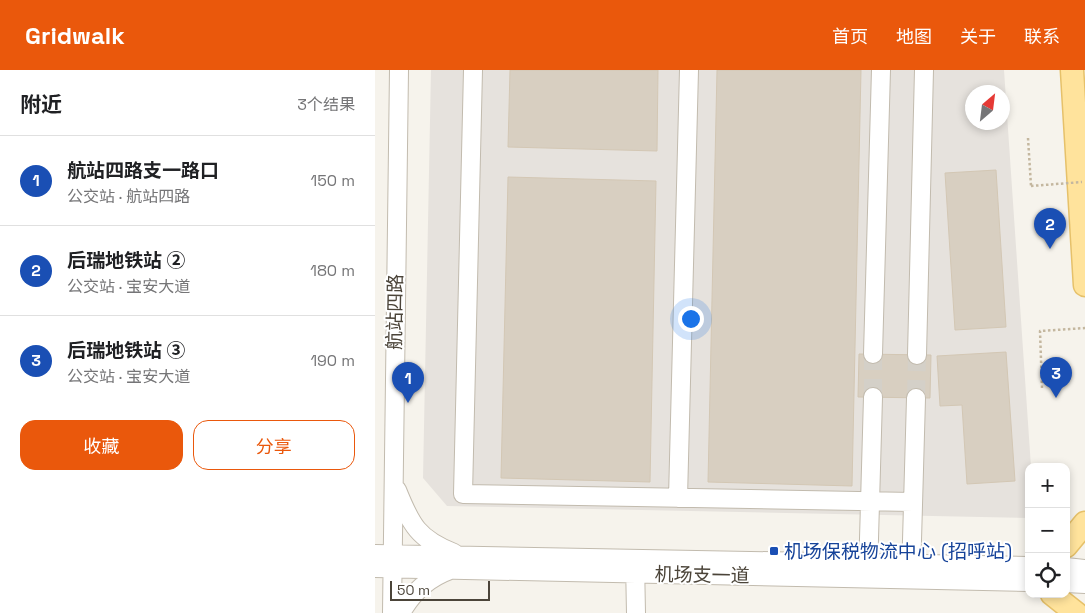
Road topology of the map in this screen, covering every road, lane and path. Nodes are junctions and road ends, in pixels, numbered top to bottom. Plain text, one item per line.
1 (399, 70) edge
2 (473, 70) edge
3 (689, 70) edge
4 (881, 70) edge
5 (924, 70) edge
6 (1073, 70) edge
7 (1028, 138) dead end
8 (1082, 182) dead end
9 (1085, 285) edge
10 (1085, 328) edge
11 (873, 354) tunnel mouth
12 (917, 355) tunnel mouth
13 (1042, 388) dead end
14 (873, 397) tunnel mouth
15 (916, 398) tunnel mouth
16 (393, 479) junction
17 (678, 498) junction
18 (870, 501) junction
19 (913, 502) junction
20 (1085, 522) edge
21 (1070, 541) edge
22 (375, 554) edge
23 (393, 561) junction
24 (457, 562) junction
25 (635, 566) junction
26 (1025, 566) edge
27 (1070, 567) edge
28 (375, 568) edge
29 (1085, 569) edge
30 (868, 571) junction
31 (911, 572) junction
32 (1025, 582) edge
33 (1070, 583) edge
34 (1085, 584) edge
35 (1057, 598) edge
36 (392, 613) edge
37 (401, 613) edge
38 (636, 613) edge
39 (1076, 613) edge

1 - 16 street, 航站四路
2 - 17 street
3 - 17 street
4 - 11 street
5 - 12 street
6 - 9 main road
7 - 8 path, bridge
10 - 13 path
14 - 18 street
15 - 19 street
16 - 23 street, 航站四路
16 - 24 street
17 - 18 street
18 - 19 street
18 - 30 street
19 - 31 street
20 - 21 main road
22 - 23 street, 机场支一道
23 - 24 street, 机场支一道
23 - 28 street, 机场支一道
23 - 36 street, 航站四路
24 - 25 street, 机场支一道
24 - 37 street
25 - 30 street, 机场支一道
25 - 38 street
26 - 31 street, 机场支一道
27 - 29 street
30 - 31 street, 机场支一道
31 - 32 street, 机场支一道
33 - 34 street
35 - 39 main road

